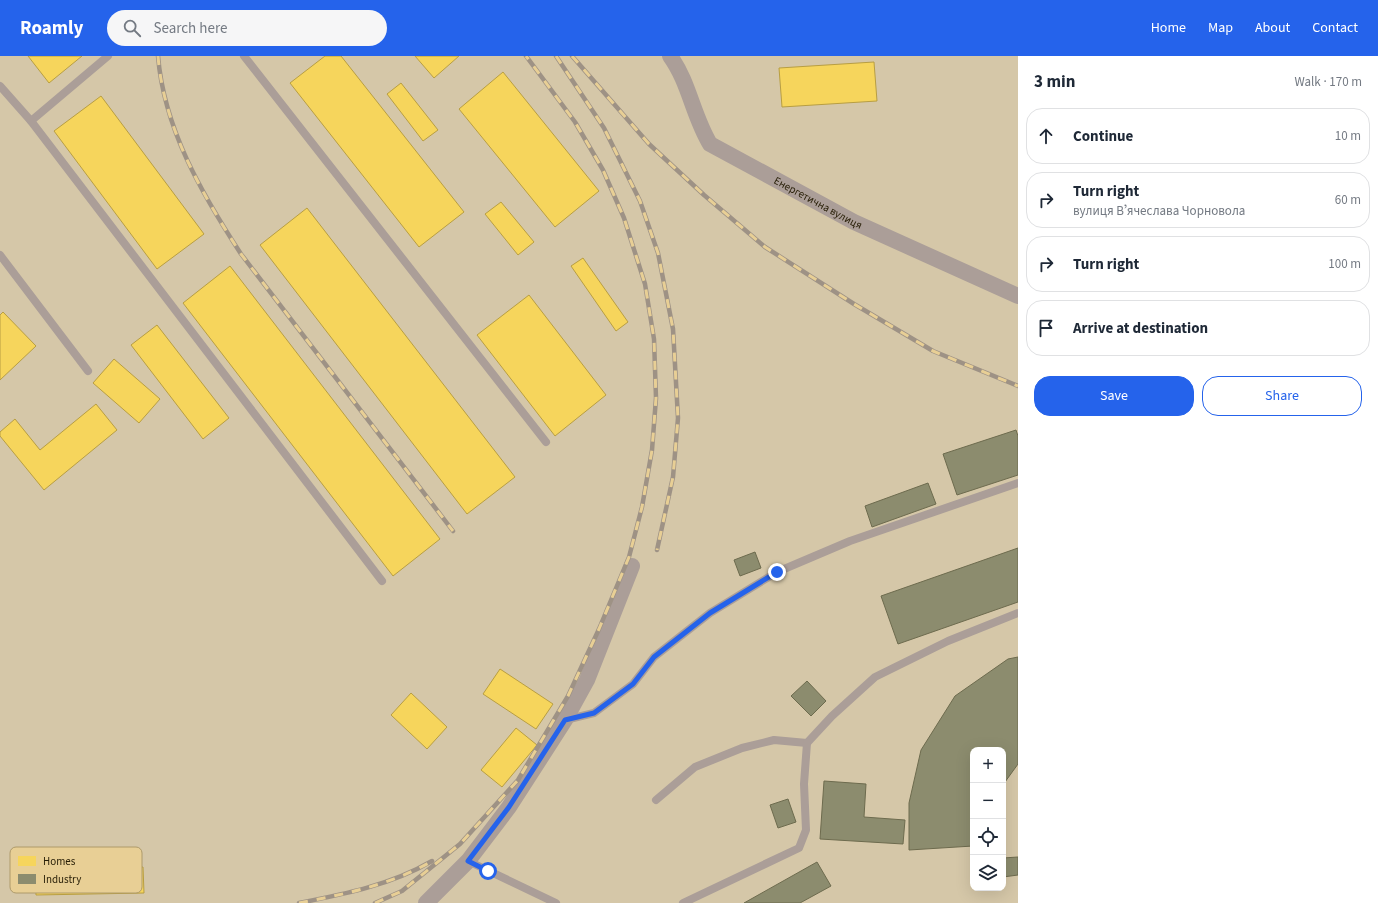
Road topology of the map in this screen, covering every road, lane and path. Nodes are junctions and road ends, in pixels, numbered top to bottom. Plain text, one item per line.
1 (108, 56) edge
2 (244, 56) edge
3 (670, 56) edge
4 (0, 86) edge
5 (31, 121) junction
6 (0, 255) edge
7 (1018, 296) edge
8 (88, 371) dead end
9 (546, 442) dead end
10 (1018, 483) edge
11 (632, 566) dead end
12 (382, 581) dead end
13 (1018, 613) edge
14 (565, 720) junction
15 (807, 743) junction
16 (656, 800) dead end
17 (468, 861) junction
18 (426, 903) edge
19 (556, 903) edge
20 (683, 903) edge

1 - 5 lane
2 - 9 lane
3 - 7 street, Енергетична вулиця
4 - 5 lane
5 - 12 lane
6 - 8 lane
10 - 14 lane
11 - 14 street
13 - 15 lane
14 - 17 street
15 - 16 lane
15 - 20 lane
17 - 18 street
17 - 19 lane

